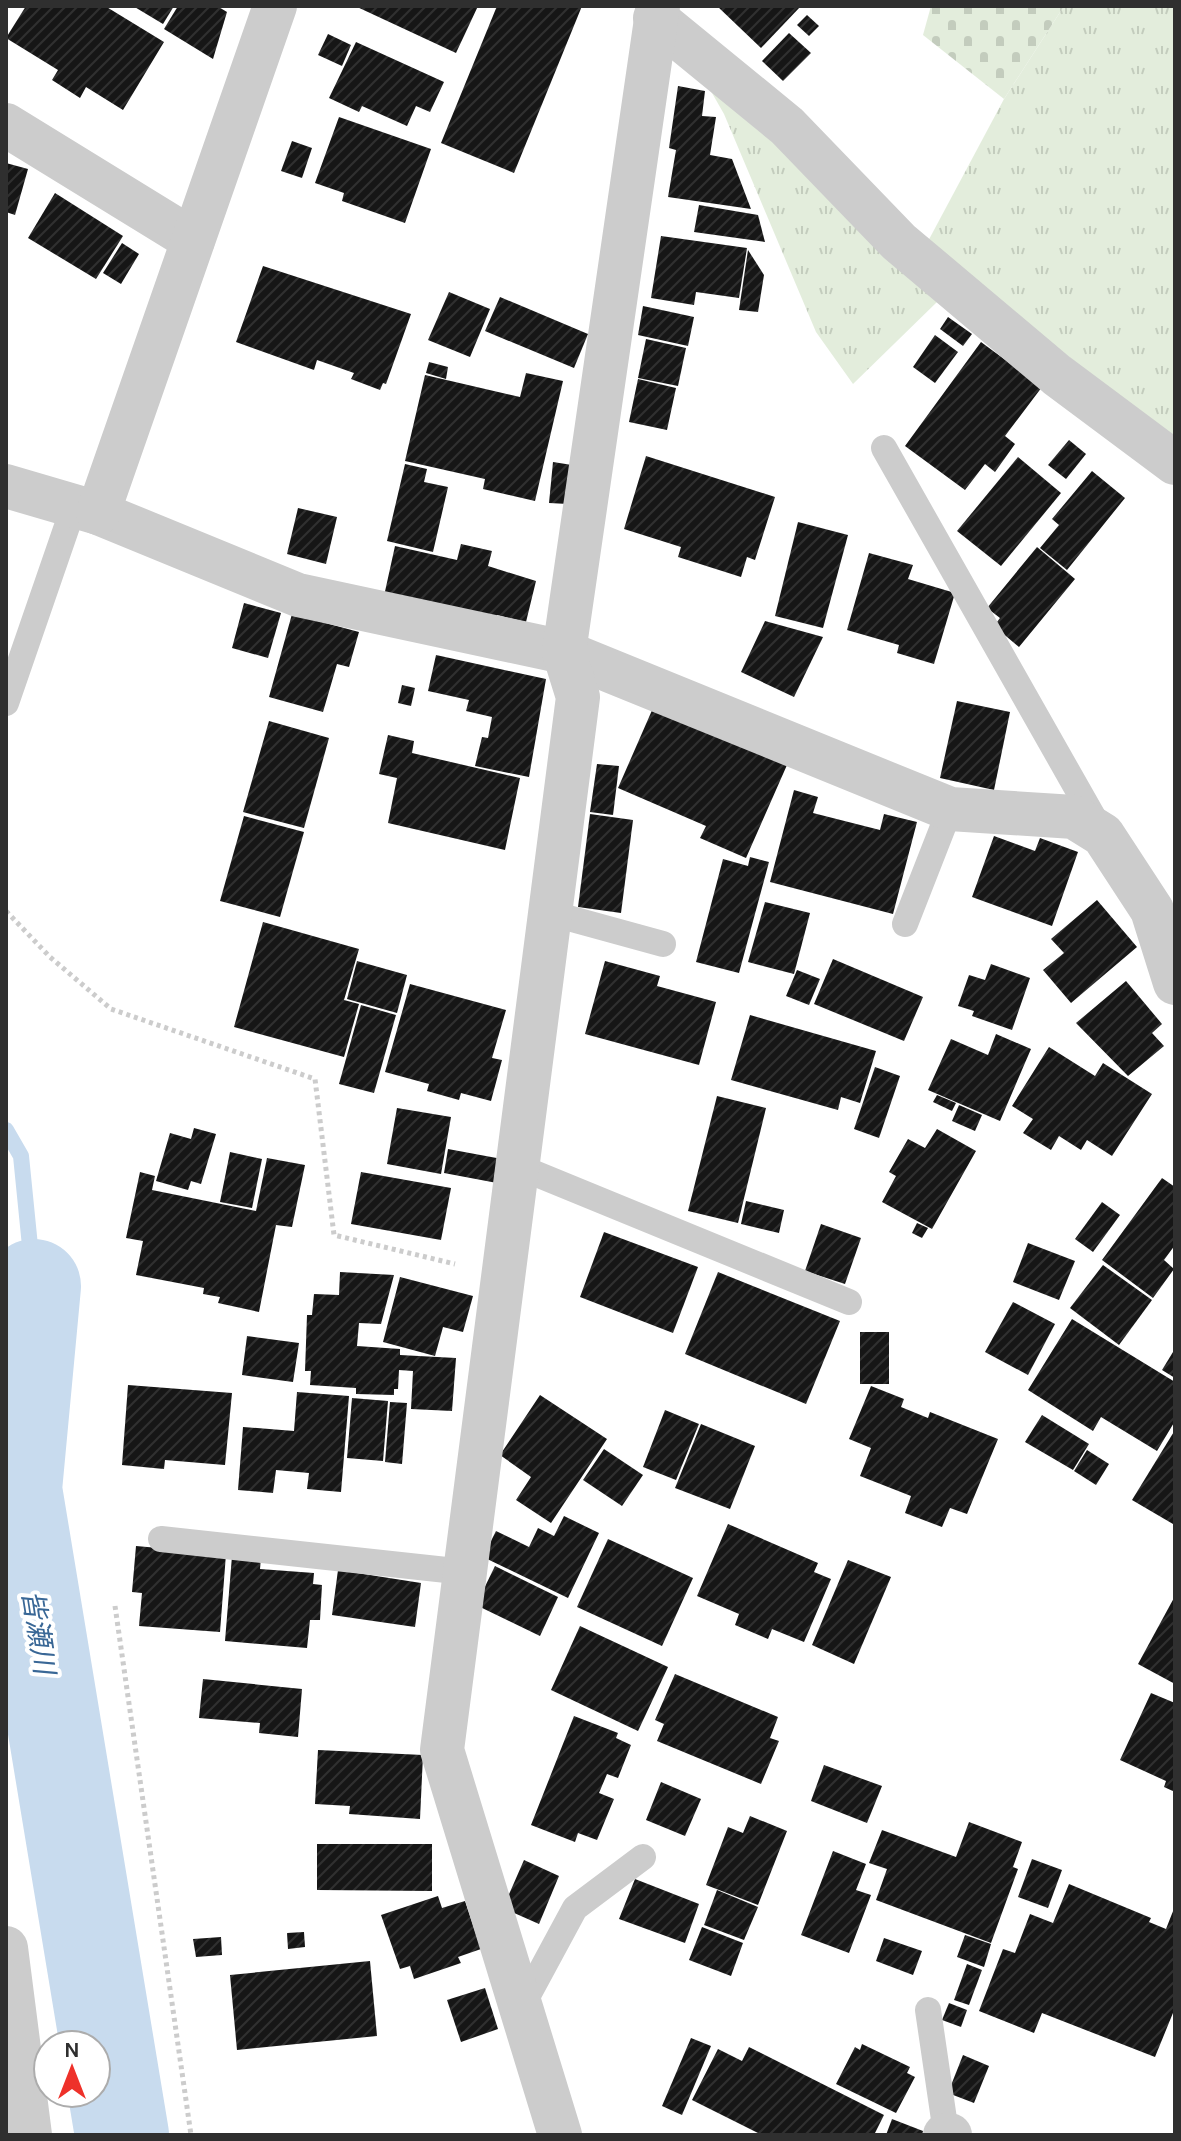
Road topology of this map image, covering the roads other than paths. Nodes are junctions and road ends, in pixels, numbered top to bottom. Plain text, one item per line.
1 (275, 6) edge
2 (656, 12) edge
3 (6, 125) edge
4 (193, 240) junction
5 (884, 448) dead end
6 (1175, 463) edge
7 (6, 486) edge
8 (86, 510) junction
9 (564, 652) junction
10 (6, 703) edge
11 (950, 809) junction
12 (1103, 835) junction
13 (1163, 897) edge
14 (550, 913) junction
15 (905, 924) dead end
16 (663, 944) dead end
17 (1175, 983) edge
18 (517, 1166) junction
19 (849, 1302) dead end
20 (161, 1539) dead end
21 (465, 1572) junction
22 (643, 1857) dead end
23 (6, 1948) edge
24 (521, 2008) junction
25 (928, 2010) dead end
26 (947, 2134) edge
27 (30, 2135) edge
28 (560, 2135) edge

1 - 4 street
2 - 6 street
2 - 9 street
3 - 4 street
4 - 8 street
5 - 12 lane
7 - 8 street
8 - 9 street
8 - 10 lane
9 - 11 street
9 - 14 street
11 - 12 street
11 - 15 lane
12 - 13 street
13 - 17 street
14 - 16 lane
14 - 18 street
18 - 19 lane
18 - 21 street
20 - 21 lane
21 - 24 street
22 - 24 lane
23 - 27 street
24 - 28 street
25 - 26 lane

